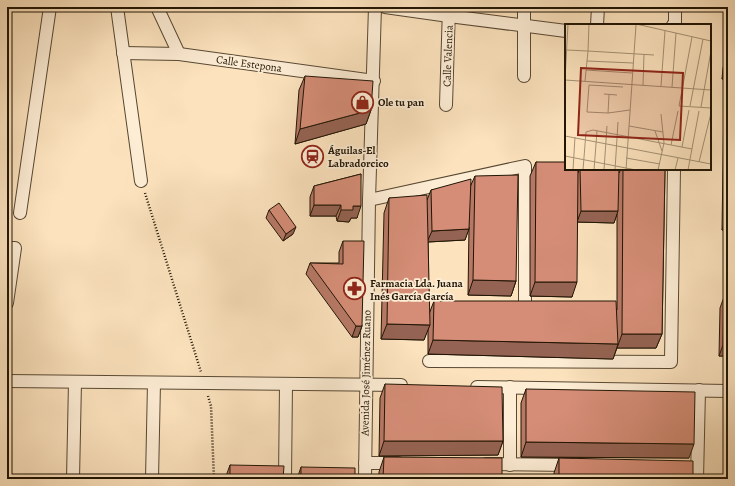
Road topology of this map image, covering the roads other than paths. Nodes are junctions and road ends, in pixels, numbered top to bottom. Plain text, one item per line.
1 (50, 7) edge
2 (117, 7) edge
3 (157, 7) edge
4 (375, 7) edge
5 (385, 7) edge
6 (524, 7) edge
7 (598, 7) edge
8 (675, 7) edge
9 (449, 12) edge
10 (597, 24) edge
11 (675, 24) edge
12 (524, 26) junction
13 (565, 31) edge
14 (123, 53) junction
15 (178, 54) junction
16 (524, 76) dead end
17 (374, 81) junction
18 (446, 105) dead end
19 (525, 166) junction
20 (539, 166) edge
21 (674, 170) edge
22 (141, 181) road end
23 (369, 200) junction
24 (20, 213) dead end
25 (7, 248) edge
26 (511, 302) edge
27 (7, 303) edge
28 (429, 361) dead end
29 (7, 381) edge
30 (75, 382) junction
31 (154, 383) junction
32 (286, 384) junction
33 (366, 385) junction
34 (411, 386) edge
35 (465, 386) edge
36 (510, 387) junction
37 (699, 390) junction
38 (728, 390) edge
39 (365, 463) junction
40 (411, 464) edge
41 (472, 464) edge
42 (510, 465) junction
43 (580, 466) edge
44 (694, 471) edge
45 (73, 479) edge
46 (152, 479) edge
47 (285, 479) edge
48 (365, 479) edge

1 - 24 street
2 - 14 street
3 - 15 street
4 - 17 street, Avenida José Jiménez Ruano
5 - 9 street
6 - 12 street
7 - 10 street
8 - 11 street
9 - 12 street
9 - 18 street, Calle Valencia
12 - 13 street
12 - 16 street
14 - 15 street, Calle Estepona
14 - 22 street
15 - 17 street, Calle Estepona
17 - 23 street, Avenida José Jiménez Ruano
19 - 20 street
19 - 23 street
19 - 26 street
21 - 28 street
23 - 33 street, Avenida José Jiménez Ruano
25 - 27 street
29 - 30 street
30 - 31 street
30 - 45 street
31 - 32 street
31 - 46 street
32 - 33 street
32 - 47 street
33 - 34 street
33 - 39 street, Avenida José Jiménez Ruano
35 - 36 street
36 - 37 street
36 - 42 street
37 - 38 street
37 - 44 street
39 - 40 street
39 - 48 street, Avenida José Jiménez Ruano
41 - 42 street
42 - 43 street

